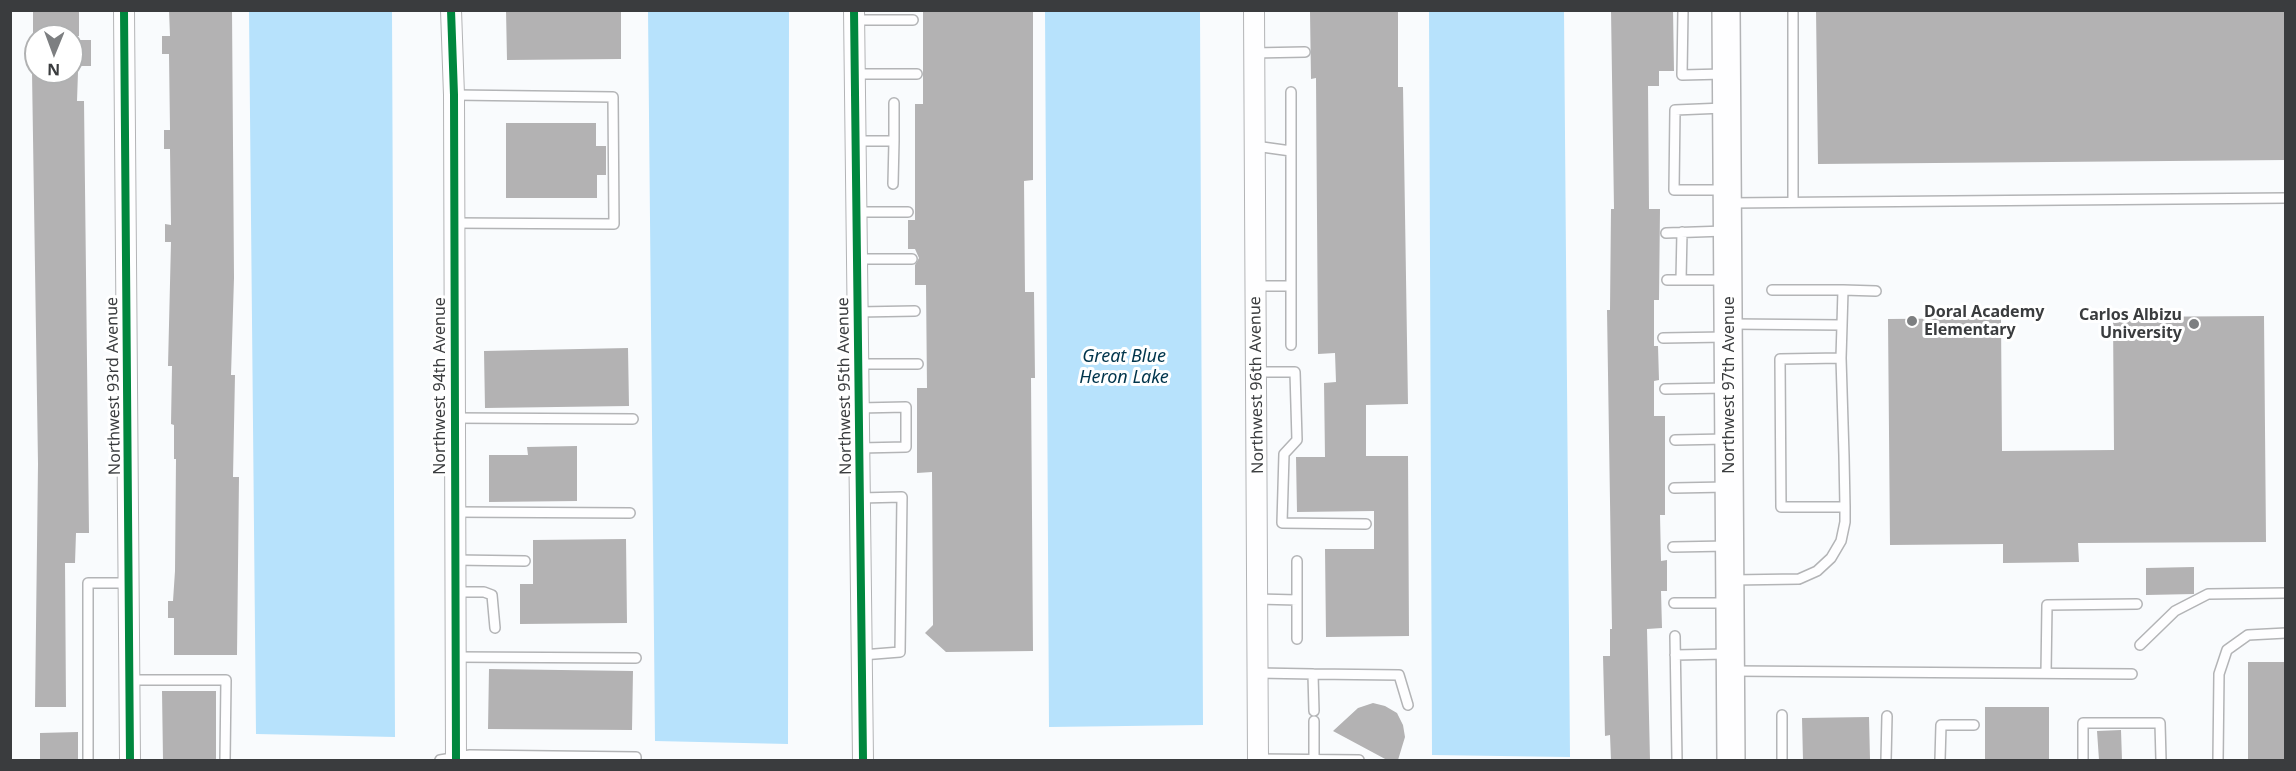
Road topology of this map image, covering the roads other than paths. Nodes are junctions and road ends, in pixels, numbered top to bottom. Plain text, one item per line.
1 (124, 10) edge
2 (451, 10) edge
3 (1254, 10) edge
4 (1683, 10) edge
5 (1726, 10) edge
6 (1793, 10) edge
7 (854, 15) edge
8 (913, 20) dead end
9 (1305, 52) dead end
10 (1253, 53) junction
11 (855, 74) junction
12 (918, 74) dead end
13 (1727, 74) junction
14 (1291, 92) dead end
15 (454, 95) junction
16 (894, 103) dead end
17 (1727, 108) junction
18 (856, 141) junction
19 (894, 141) junction
20 (1254, 146) junction
21 (1291, 151) junction
22 (893, 184) dead end
23 (1728, 196) junction
24 (2286, 198) edge
25 (1793, 202) junction
26 (857, 212) junction
27 (908, 212) dead end
28 (454, 223) junction
29 (1728, 231) junction
30 (1682, 232) junction
31 (1666, 233) dead end
32 (857, 259) junction
33 (912, 259) dead end
34 (1667, 280) dead end
35 (1681, 280) junction
36 (1728, 280) junction
37 (1255, 286) junction
38 (1291, 286) junction
39 (1772, 290) dead end
40 (1843, 290) junction
41 (1876, 291) dead end
42 (915, 311) dead end
43 (858, 312) junction
44 (1842, 326) junction
45 (1728, 330) junction
46 (1663, 338) dead end
47 (1291, 345) dead end
48 (1841, 358) junction
49 (859, 364) junction
50 (918, 364) dead end
51 (1257, 372) junction
52 (1729, 388) junction
53 (1665, 389) dead end
54 (859, 408) junction
55 (453, 418) junction
56 (633, 419) dead end
57 (1729, 439) junction
58 (1675, 440) dead end
59 (860, 448) junction
60 (1730, 487) junction
61 (1674, 488) dead end
62 (860, 498) junction
63 (1845, 507) junction
64 (455, 512) junction
65 (630, 513) dead end
66 (1366, 524) dead end
67 (1730, 546) junction
68 (1673, 547) dead end
69 (455, 560) junction
70 (525, 561) dead end
71 (1298, 561) dead end
72 (129, 583) junction
73 (1730, 591) junction
74 (454, 592) junction
75 (2286, 593) edge
76 (1258, 599) junction
77 (1297, 600) junction
78 (1674, 603) dead end
79 (2137, 604) dead end
80 (495, 628) dead end
81 (2286, 633) edge
82 (1675, 636) dead end
83 (1297, 639) dead end
84 (2140, 645) dead end
85 (862, 654) junction
86 (1675, 655) junction
87 (455, 657) junction
88 (636, 658) dead end
89 (1731, 663) junction
90 (2046, 673) junction
91 (1258, 674) junction
92 (1313, 674) junction
93 (2132, 674) dead end
94 (129, 680) junction
95 (1408, 705) dead end
96 (1782, 715) dead end
97 (1887, 717) dead end
98 (1974, 725) dead end
99 (88, 760) edge
100 (130, 760) edge
101 (225, 760) edge
102 (451, 760) edge
103 (636, 760) edge
104 (862, 760) edge
105 (1258, 760) edge
106 (1314, 760) edge
107 (1359, 760) edge
108 (1677, 760) edge
109 (1731, 760) edge
110 (1782, 760) edge
111 (1886, 760) edge
112 (1940, 760) edge
113 (2083, 760) edge
114 (2161, 760) edge
115 (2218, 760) edge

1 - 72 street, Northwest 93rd Avenue
2 - 15 street, Northwest 94th Avenue
3 - 10 street, Northwest 96th Avenue
4 - 13 lane
5 - 13 street, Northwest 97th Avenue
6 - 25 lane
7 - 8 lane
7 - 11 street, Northwest 95th Avenue
9 - 10 lane
10 - 20 street, Northwest 96th Avenue
11 - 12 lane
11 - 18 street, Northwest 95th Avenue
13 - 17 street, Northwest 97th Avenue
14 - 21 lane
15 - 28 street, Northwest 94th Avenue
15 - 28 lane
16 - 19 lane
17 - 23 street, Northwest 97th Avenue
17 - 23 lane
18 - 19 lane
18 - 26 street, Northwest 95th Avenue
19 - 22 lane
20 - 21 lane
20 - 37 street, Northwest 96th Avenue
21 - 38 lane
23 - 25 lane
23 - 29 street, Northwest 97th Avenue
24 - 25 lane
26 - 27 lane
26 - 32 street, Northwest 95th Avenue
28 - 55 street, Northwest 94th Avenue
29 - 30 lane
29 - 36 street, Northwest 97th Avenue
30 - 31 lane
30 - 35 lane
32 - 33 lane
32 - 43 street, Northwest 95th Avenue
34 - 35 lane
35 - 36 lane
36 - 45 street, Northwest 97th Avenue
37 - 38 lane
37 - 51 street, Northwest 96th Avenue
38 - 47 lane
39 - 40 lane
40 - 41 lane
40 - 44 lane
42 - 43 lane
43 - 49 street, Northwest 95th Avenue
44 - 45 lane
44 - 48 lane
45 - 46 lane
45 - 52 street, Northwest 97th Avenue
48 - 63 lane
48 - 63 lane
49 - 50 lane
49 - 54 street, Northwest 95th Avenue
51 - 66 lane
51 - 76 street, Northwest 96th Avenue
52 - 53 lane
52 - 57 street, Northwest 97th Avenue
54 - 59 street, Northwest 95th Avenue
54 - 59 lane
55 - 56 lane
55 - 64 street, Northwest 94th Avenue
57 - 58 lane
57 - 60 street, Northwest 97th Avenue
59 - 62 street, Northwest 95th Avenue
60 - 61 lane
60 - 67 street, Northwest 97th Avenue
62 - 85 street, Northwest 95th Avenue
62 - 85 lane
63 - 73 lane
64 - 65 lane
64 - 69 street, Northwest 94th Avenue
67 - 68 lane
67 - 73 street, Northwest 97th Avenue
69 - 70 lane
69 - 74 street, Northwest 94th Avenue
71 - 77 lane
72 - 94 street, Northwest 93rd Avenue
72 - 99 lane
73 - 78 lane
73 - 89 street, Northwest 97th Avenue
74 - 80 lane
74 - 87 street, Northwest 94th Avenue
75 - 84 lane
76 - 77 lane
76 - 91 street, Northwest 96th Avenue
77 - 83 lane
79 - 90 lane
81 - 115 lane
82 - 86 lane
85 - 104 street, Northwest 95th Avenue
86 - 89 lane
86 - 108 lane
87 - 88 lane
87 - 102 street, Northwest 94th Avenue
89 - 90 lane
89 - 109 street, Northwest 97th Avenue
90 - 93 lane
91 - 92 lane
91 - 105 street, Northwest 96th Avenue
92 - 95 lane
92 - 106 lane
94 - 100 street, Northwest 93rd Avenue
94 - 101 lane
96 - 110 lane
97 - 111 lane
98 - 112 lane
102 - 103 lane
105 - 106 lane
106 - 107 lane
113 - 114 lane

